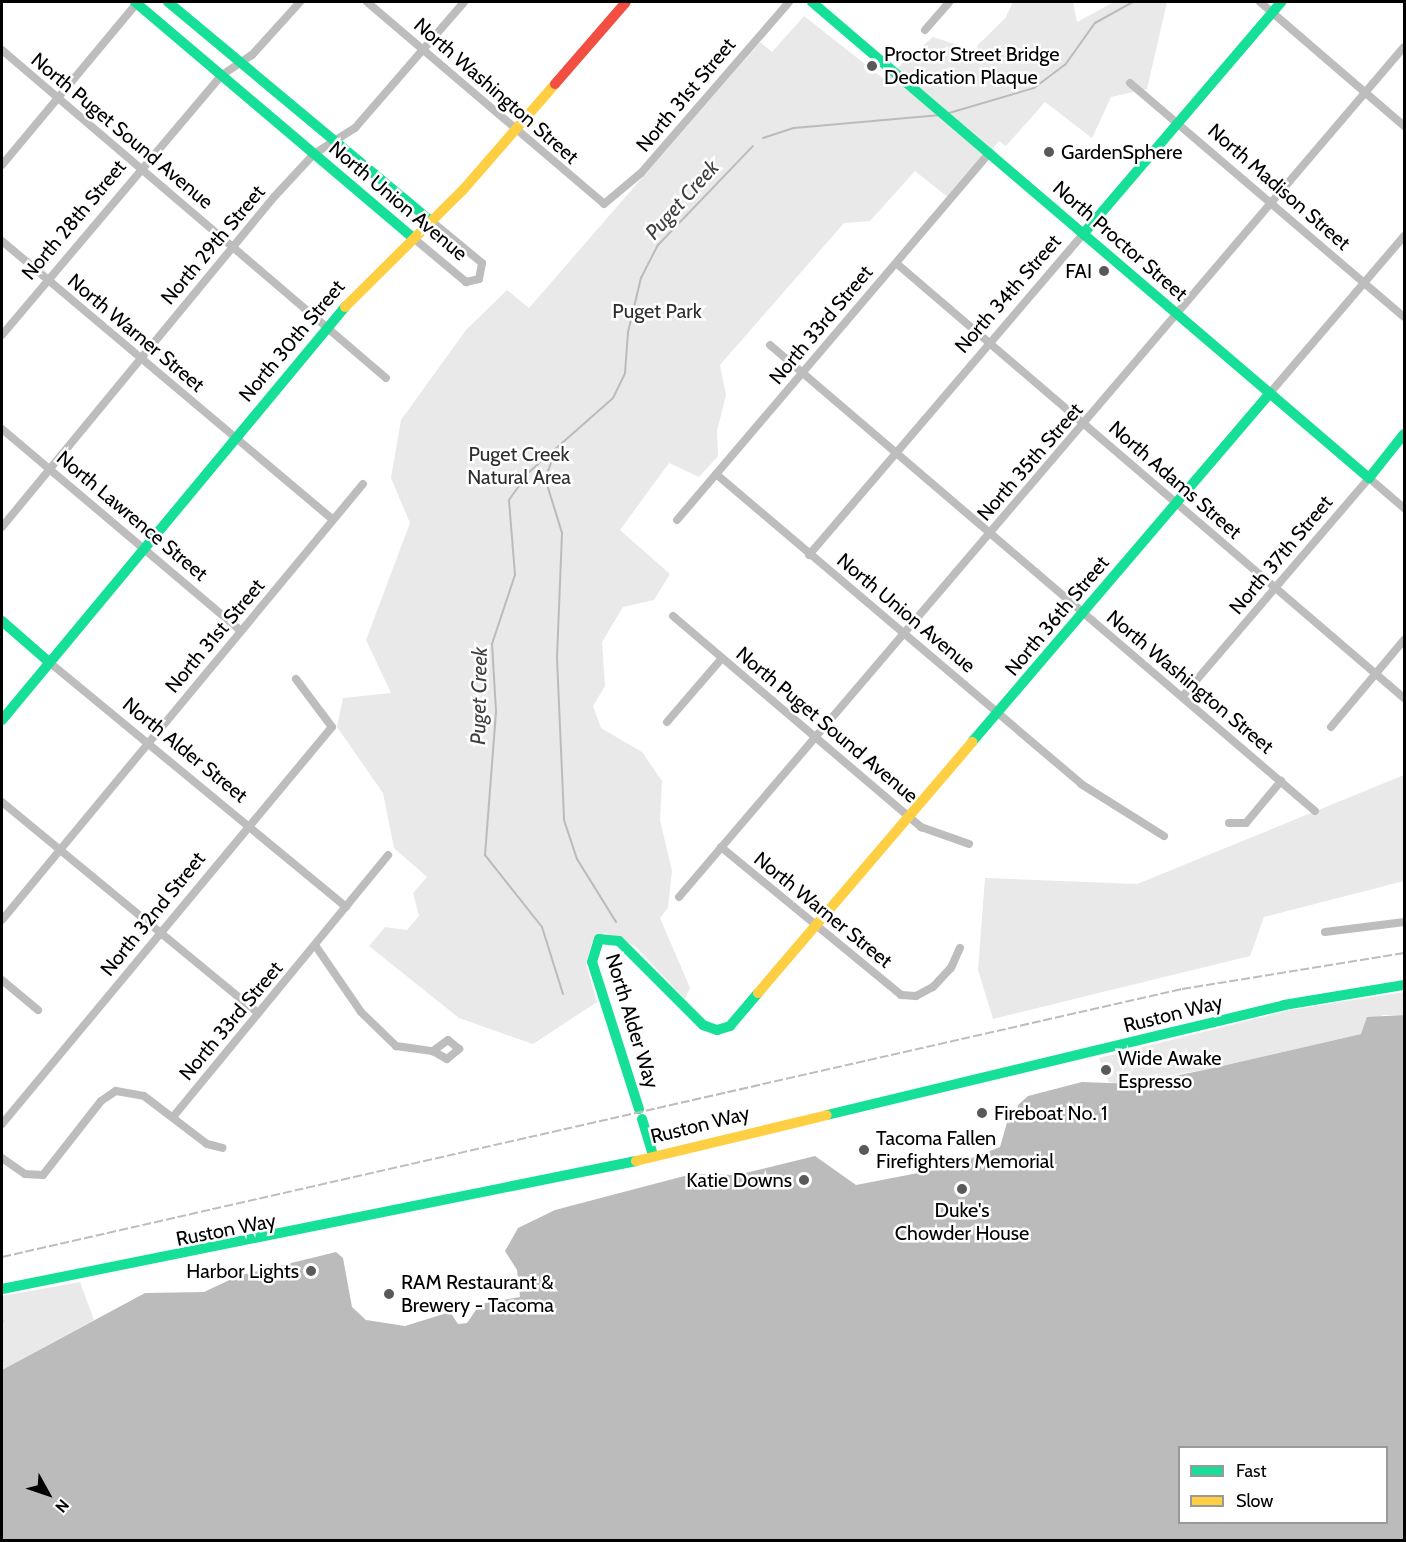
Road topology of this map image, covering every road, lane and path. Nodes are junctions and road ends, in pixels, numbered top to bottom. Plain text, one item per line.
1 (137, 2) edge
2 (168, 2) edge
3 (300, 2) edge
4 (367, 2) edge
5 (464, 2) edge
6 (626, 2) edge
7 (789, 2) edge
8 (812, 2) edge
9 (949, 2) edge
10 (1260, 2) edge
11 (1281, 2) edge
12 (1272, 12) junction
13 (925, 30) dead end
14 (1404, 47) edge
15 (422, 50) junction
16 (2, 51) edge
17 (241, 64) junction
18 (222, 75) junction
19 (1130, 83) dead end
20 (1366, 92) junction
21 (58, 97) junction
22 (1178, 123) junction
23 (1404, 126) edge
24 (516, 129) junction
25 (331, 141) junction
26 (986, 149) junction
27 (314, 154) junction
28 (2, 165) edge
29 (141, 166) junction
30 (1272, 203) junction
31 (604, 204) joint
32 (430, 220) junction
33 (1084, 233) junction
34 (411, 236) junction
35 (1404, 236) edge
36 (2, 241) edge
37 (232, 248) junction
38 (896, 263) junction
39 (47, 279) junction
40 (1365, 283) junction
41 (1178, 313) junction
42 (1404, 317) edge
43 (326, 328) junction
44 (2, 335) edge
45 (990, 343) junction
46 (770, 345) dead end
47 (141, 358) junction
48 (803, 373) junction
49 (386, 378) dead end
50 (1270, 393) junction
51 (1084, 424) junction
52 (2, 429) edge
53 (1404, 434) edge
54 (234, 438) junction
55 (896, 453) junction
56 (50, 470) junction
57 (716, 474) junction
58 (1369, 478) junction
59 (363, 484) dead end
60 (1178, 504) junction
61 (1404, 508) edge
62 (332, 519) junction
63 (677, 520) dead end
64 (2, 527) edge
65 (990, 533) junction
66 (143, 548) junction
67 (809, 555) junction
68 (1276, 588) junction
69 (1083, 612) junction
70 (673, 616) dead end
71 (2, 621) edge
72 (240, 630) junction
73 (903, 635) junction
74 (1404, 640) edge
75 (722, 658) junction
76 (49, 662) junction
77 (1376, 674) junction
78 (296, 679) dead end
79 (1182, 697) junction
80 (1404, 698) edge
81 (998, 714) junction
82 (2, 720) edge
83 (667, 722) dead end
84 (1331, 727) dead end
85 (815, 739) junction
86 (148, 742) junction
87 (1281, 781) junction
88 (2, 802) edge
89 (1316, 811) dead end
90 (910, 818) junction
91 (1229, 823) dead end
92 (248, 825) junction
93 (1164, 836) dead end
94 (969, 844) dead end
95 (721, 847) junction
96 (59, 850) junction
97 (388, 855) dead end
98 (679, 897) dead end
99 (346, 907) junction
100 (2, 920) edge
101 (1404, 922) edge
102 (816, 927) junction
103 (1325, 932) dead end
104 (160, 933) junction
105 (315, 945) junction
106 (624, 945) joint
107 (960, 948) dead end
108 (2, 980) edge
109 (1404, 985) edge
110 (38, 1010) dead end
111 (258, 1013) junction
112 (433, 1051) dead end
113 (173, 1118) junction
114 (2, 1124) edge
115 (222, 1148) dead end
116 (653, 1154) junction
117 (2, 1158) edge
118 (2, 1289) edge

1 - 18 street, North Union Avenue
1 - 21 street
2 - 17 street, North Union Avenue
3 - 17 street, North 28th Street
4 - 15 street, North Washington Street
5 - 15 street, North 29th Street
6 - 24 street, North 30th Street
7 - 31 street, North 31st Street
8 - 26 street, North Proctor Street
9 - 13 street
10 - 12 street
11 - 12 street, North 34th Street
12 - 20 street
12 - 22 street, North 34th Street
14 - 20 street, North 35th Street
15 - 24 street, North Washington Street
15 - 25 street, North 29th Street
16 - 21 street, North Puget Sound Avenue
17 - 18 street, North 28th Street
17 - 25 street, North Union Avenue
18 - 27 street, North Union Avenue
18 - 29 street, North 28th Street
19 - 22 street, North Madison Street
20 - 23 street
20 - 30 street, North 35th Street
21 - 28 street
21 - 29 street, North Puget Sound Avenue
22 - 30 street, North Madison Street
22 - 33 street, North 34th Street
24 - 31 street, North Washington Street
24 - 32 street, North 30th Street
25 - 27 street, North 29th Street
25 - 32 street, North Union Avenue
26 - 33 street, North Proctor Street
26 - 38 street, North 33rd Street
27 - 34 street, North Union Avenue
27 - 37 street, North 29th Street
29 - 37 street, North Puget Sound Avenue
29 - 39 street, North 28th Street
30 - 40 street, North Madison Street
30 - 41 street, North 35th Street
32 - 34 street, North 30th Street
32 - 34 street, North Union Avenue
33 - 41 street, North Proctor Street
33 - 45 street, North 34th Street
34 - 43 street, North 30th Street
35 - 40 street, North 36th Street
36 - 39 street, North Warner Street
37 - 43 street, North Puget Sound Avenue
37 - 47 street, North 29th Street
38 - 45 street, North Adams Street
38 - 48 street, North 33rd Street
39 - 44 street, North 28th Street
39 - 47 street, North Warner Street
40 - 42 street, North Madison Street
40 - 50 street, North 36th Street
41 - 50 street, North Proctor Street
41 - 51 street, North 35th Street
43 - 49 street, North Puget Sound Avenue
43 - 54 street, North 30th Street
45 - 51 street, North Adams Street
45 - 55 street, North 34th Street
46 - 48 street, North Washington Street
47 - 54 street, North Warner Street
47 - 56 street, North 29th Street
48 - 55 street, North Washington Street
48 - 57 street, North 33rd Street
50 - 58 street, North Proctor Street
50 - 60 street, North 36th Street
51 - 60 street, North Adams Street
51 - 65 street, North 35th Street
52 - 56 street, North Lawrence Street
53 - 58 street, North 37th Street
54 - 62 street, North Warner Street
54 - 66 street, North 30th Street
55 - 65 street, North Washington Street
55 - 67 street, North 34th Street
56 - 64 street, North 29th Street
56 - 66 street, North Lawrence Street
57 - 63 street, North 33rd Street
57 - 67 street, North Union Avenue
58 - 61 street, North Proctor Street
58 - 68 street, North 37th Street
59 - 62 street, North 31st Street
60 - 68 street, North Adams Street
60 - 69 street, North 36th Street
62 - 72 street, North 31st Street
65 - 69 street, North Washington Street
65 - 73 street, North 35th Street
66 - 72 street, North Lawrence Street
66 - 76 street, North 30th Street
67 - 73 street, North Union Avenue
68 - 77 street, North Adams Street
68 - 79 street, North 37th Street
69 - 79 street, North Washington Street
69 - 81 street, North 36th Street
70 - 75 street, North Puget Sound Avenue
71 - 76 street, North Alder Street
72 - 86 street, North 31st Street
73 - 81 street, North Union Avenue
73 - 85 street, North 35th Street
74 - 77 street
75 - 83 street
75 - 85 street, North Puget Sound Avenue
76 - 82 street, North 30th Street
76 - 86 street, North Alder Street
77 - 80 street, North Adams Street
77 - 84 street
78 - 92 street, North 32nd Street
79 - 87 street, North Washington Street
81 - 90 street, North 36th Street
81 - 93 street, North Union Avenue
85 - 90 street, North Puget Sound Avenue
85 - 95 street, North 35th Street
86 - 92 street, North Alder Street
86 - 96 street, North 31st Street
87 - 89 street, North Washington Street
87 - 91 street
88 - 96 street
90 - 94 street, North Puget Sound Avenue
90 - 102 street, North 36th Street
92 - 99 street, North Alder Street
92 - 104 street, North 32nd Street
95 - 98 street, North 35th Street
95 - 102 street, North Warner Street
96 - 100 street, North 31st Street
96 - 104 street
97 - 99 street, North 33rd Street
99 - 105 street, North 33rd Street
101 - 103 street
102 - 106 street, North 36th Street
102 - 107 street, North Warner Street
104 - 111 street
104 - 114 street, North 32nd Street
105 - 111 street, North 33rd Street
105 - 112 street
106 - 116 street, North Alder Way
108 - 110 street
109 - 116 street, Ruston Way
111 - 113 street, North 33rd Street
113 - 115 street
113 - 117 street
116 - 118 street, Ruston Way

